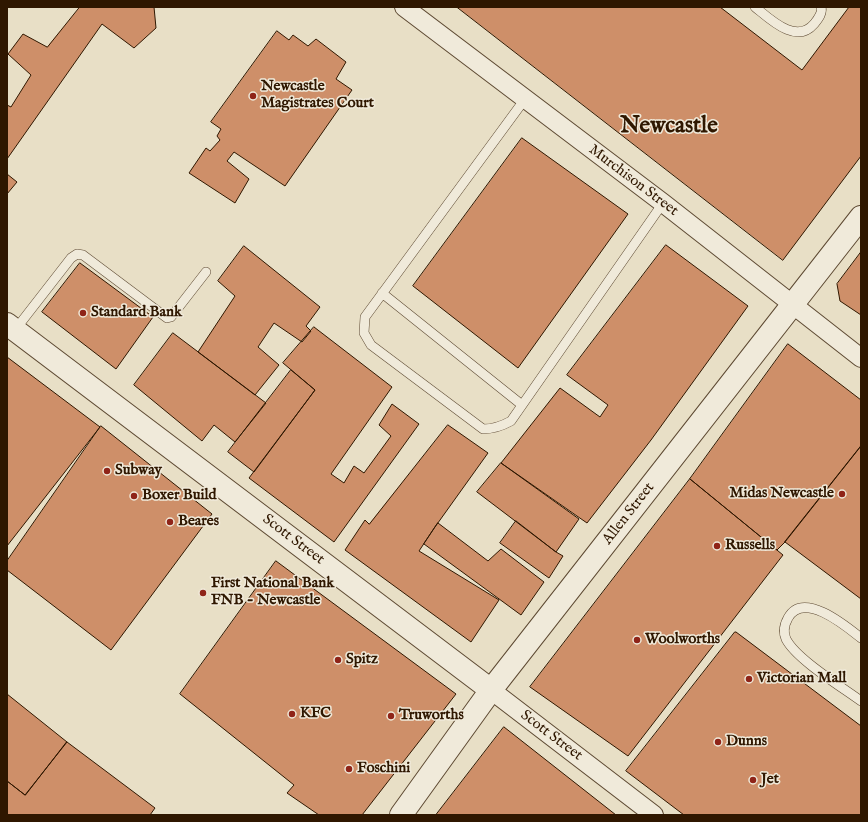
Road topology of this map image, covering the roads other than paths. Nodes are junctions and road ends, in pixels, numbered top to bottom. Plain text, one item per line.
1 (404, 7) edge
2 (755, 7) edge
3 (821, 7) edge
4 (525, 99) junction
5 (663, 203) junction
6 (861, 217) edge
7 (206, 272) dead end
8 (382, 293) junction
9 (793, 305) junction
10 (11, 327) edge
11 (861, 358) edge
12 (522, 405) junction
13 (861, 638) edge
14 (491, 690) junction
15 (861, 701) edge
16 (401, 815) edge
17 (654, 815) edge

1 - 4 street, Murchison Street
2 - 3 lane
4 - 5 street, Murchison Street
4 - 8 lane
5 - 9 street, Murchison Street
5 - 12 lane
6 - 9 street, Allen Street
7 - 10 lane
8 - 12 lane
8 - 12 lane
9 - 11 street, Murchison Street
9 - 14 street, Allen Street
10 - 14 street, Scott Street
13 - 15 lane
14 - 16 street, Allen Street
14 - 17 street, Scott Street

